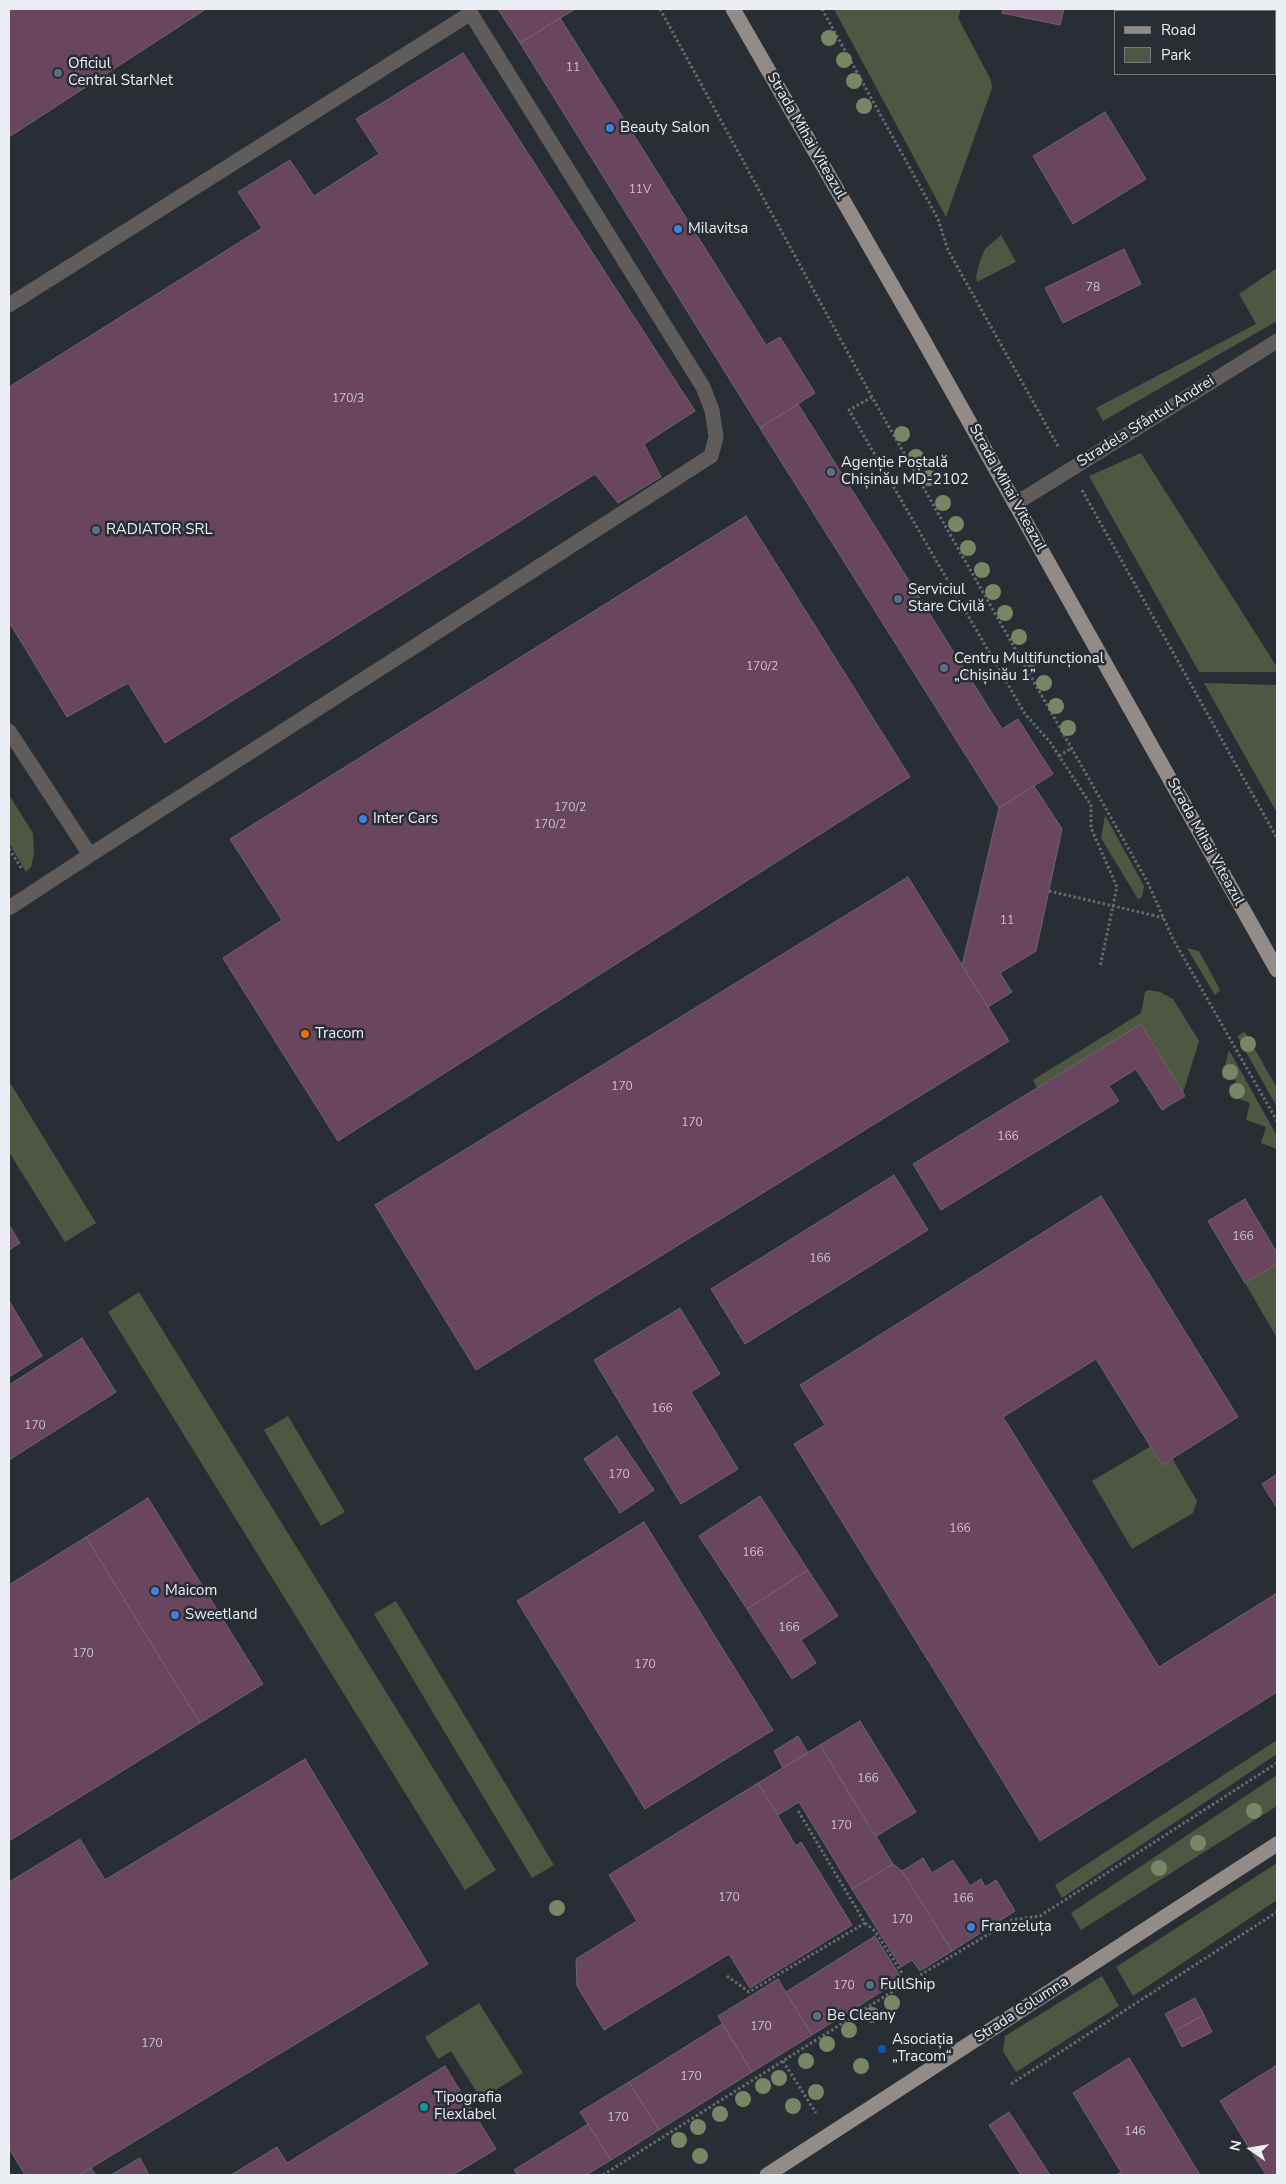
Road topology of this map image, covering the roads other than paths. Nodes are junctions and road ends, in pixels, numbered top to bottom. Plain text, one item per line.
1 (733, 9) edge
2 (470, 11) edge
3 (9, 305) edge
4 (1277, 341) edge
5 (1015, 504) junction
6 (9, 731) edge
7 (90, 855) junction
8 (9, 908) edge
9 (1277, 970) edge
10 (1277, 1844) edge
11 (768, 2175) edge

1 - 5 main road, Strada Mihai Viteazul
2 - 3 street
2 - 7 street
4 - 5 street, Stradela Sfântul Andrei
5 - 9 main road, Strada Mihai Viteazul
6 - 7 street
7 - 8 street
10 - 11 main road, Strada Columna

